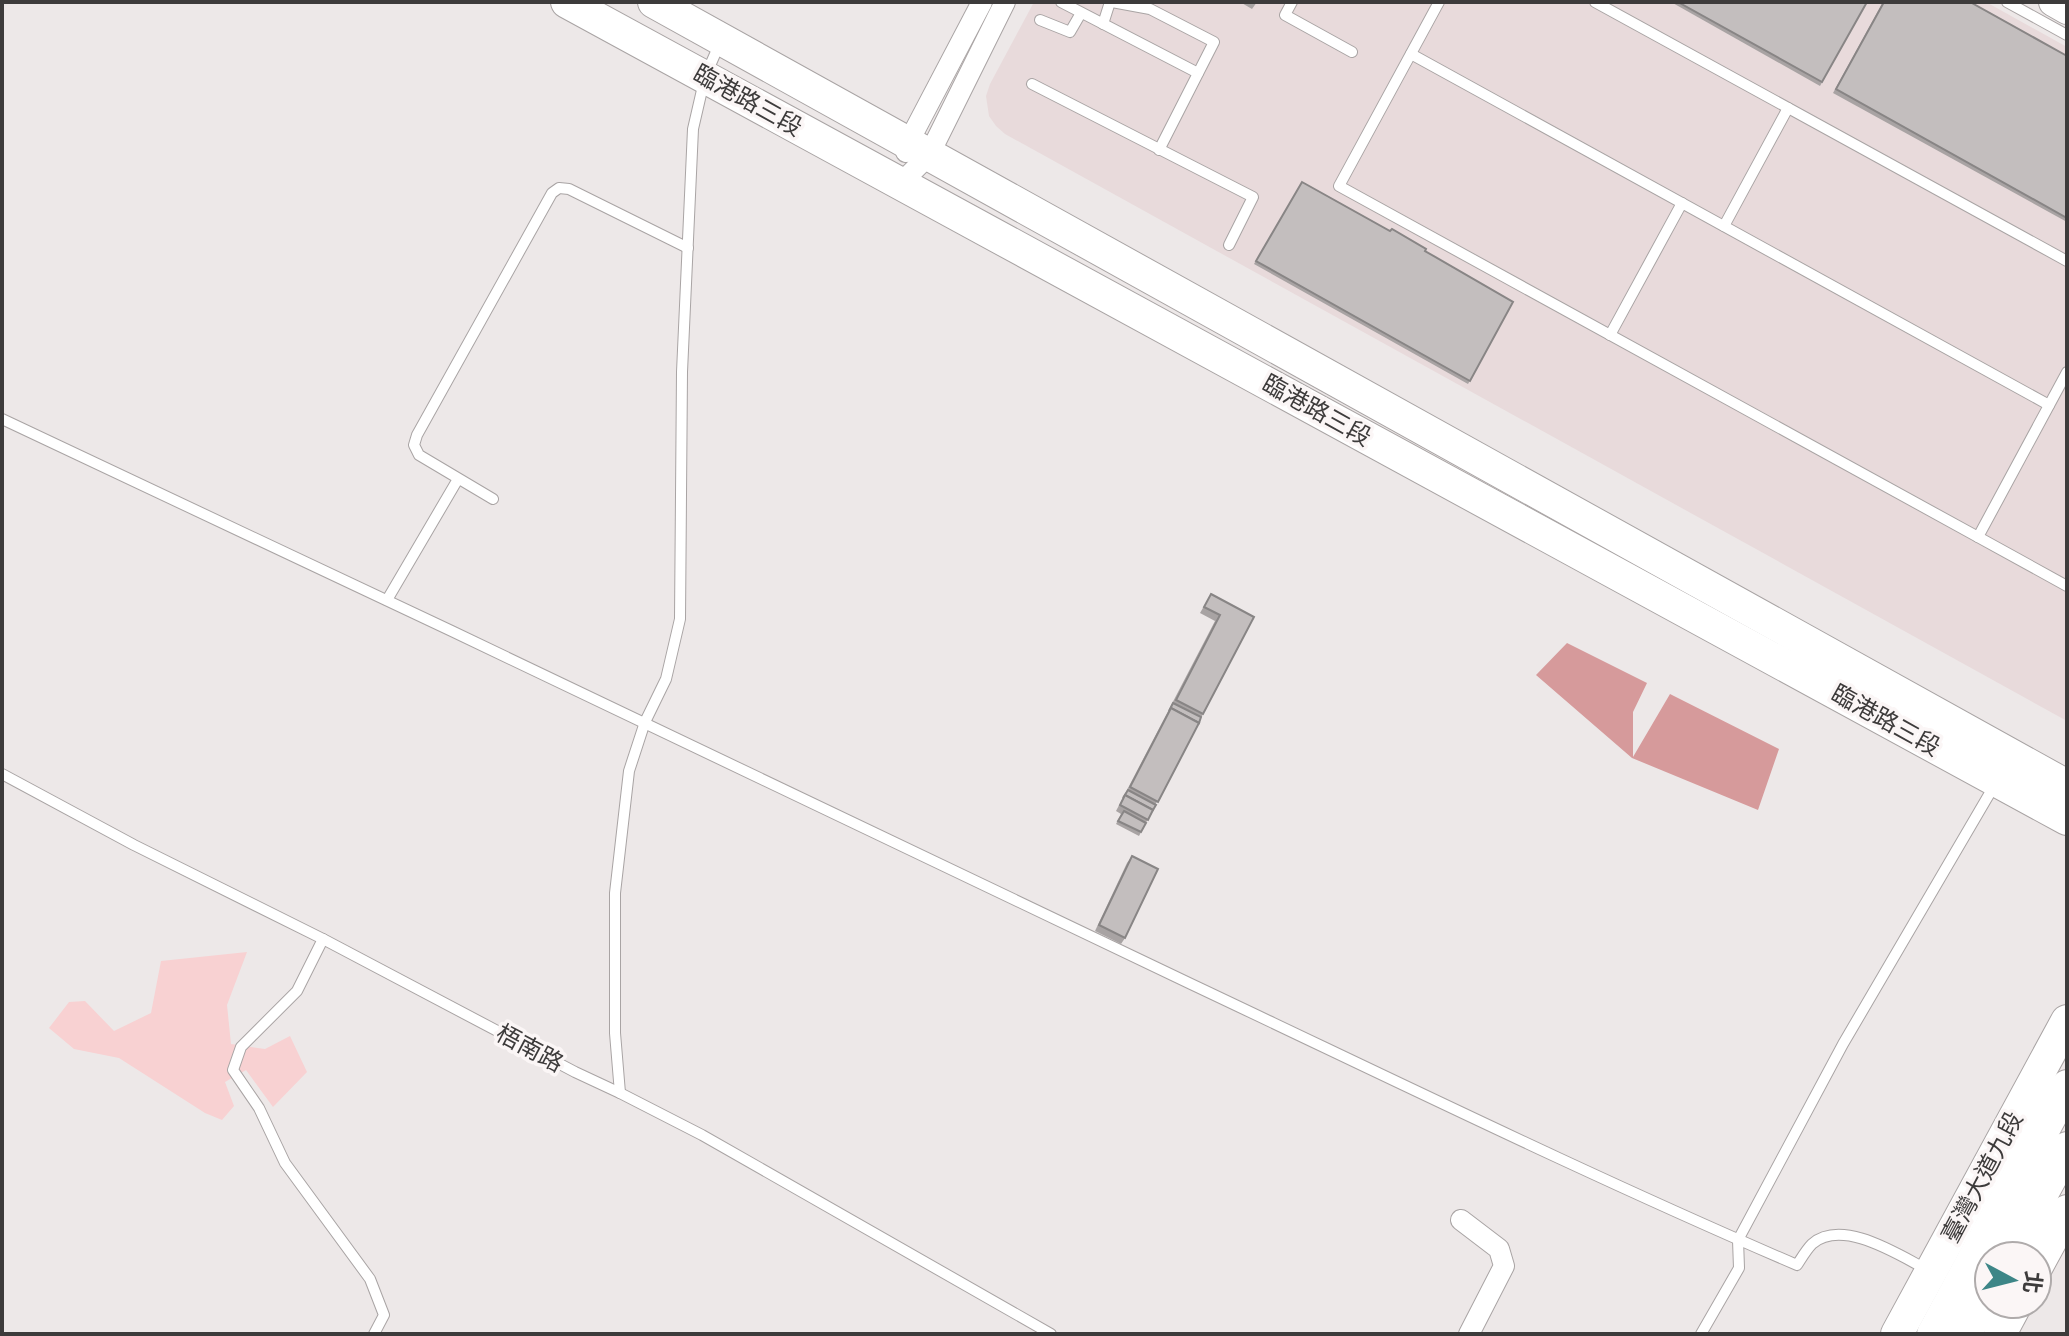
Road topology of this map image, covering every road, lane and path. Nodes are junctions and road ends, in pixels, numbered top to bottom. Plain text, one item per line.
1 (567, 2) edge
2 (654, 2) edge
3 (982, 2) edge
4 (1005, 2) edge
5 (1061, 2) edge
6 (1111, 2) edge
7 (1292, 2) edge
8 (1439, 2) edge
9 (1595, 2) edge
10 (2007, 2) edge
11 (2053, 2) edge
12 (2067, 10) edge
13 (1081, 13) junction
14 (1040, 20) dead end
15 (1103, 24) junction
16 (2067, 35) edge
17 (721, 39) junction
18 (1352, 52) dead end
19 (1411, 54) junction
20 (1198, 73) junction
21 (705, 77) junction
22 (1032, 84) dead end
23 (1788, 108) junction
24 (918, 149) junction
25 (1159, 150) junction
26 (901, 183) junction
27 (1682, 203) junction
28 (1724, 226) junction
29 (1229, 245) dead end
30 (688, 248) junction
31 (2067, 261) edge
32 (1610, 335) junction
33 (2067, 372) edge
34 (2049, 405) junction
35 (2, 419) edge
36 (458, 479) junction
37 (493, 499) dead end
38 (1978, 537) junction
39 (2067, 586) edge
40 (387, 600) junction
41 (645, 722) junction
42 (2, 774) edge
43 (1997, 781) junction
44 (2067, 786) edge
45 (2067, 819) edge
46 (323, 939) junction
47 (2067, 1021) edge
48 (2067, 1086) edge
49 (620, 1093) junction
50 (2067, 1148) edge
51 (2067, 1211) edge
52 (1461, 1220) dead end
53 (1738, 1240) junction
54 (2017, 1240) edge
55 (2051, 1240) edge
56 (1953, 1282) edge
57 (374, 1334) edge
58 (1051, 1334) edge
59 (1469, 1334) edge
60 (1701, 1334) edge
61 (1897, 1334) edge
62 (1933, 1334) edge
63 (1965, 1334) edge

1 - 21 main road, 臨港路三段
2 - 17 main road, 臨港路三段
3 - 24 street
4 - 24 street
5 - 13 lane
6 - 15 lane
6 - 20 lane
7 - 18 lane
8 - 19 lane
9 - 23 lane
10 - 16 lane
11 - 12 street
13 - 14 lane
13 - 15 lane
15 - 20 lane
17 - 21 lane
17 - 24 main road, 臨港路三段
19 - 27 lane
19 - 32 lane
20 - 25 lane
21 - 26 main road, 臨港路三段
21 - 30 lane
22 - 25 lane
23 - 28 lane
23 - 31 lane
24 - 26 street
24 - 44 main road, 臨港路三段
25 - 29 lane
26 - 43 main road, 臨港路三段
27 - 28 lane
27 - 32 lane
28 - 34 lane
30 - 36 lane
30 - 41 lane
32 - 38 lane
33 - 34 lane
34 - 38 lane
35 - 40 lane
36 - 37 lane
36 - 40 lane
38 - 39 lane
40 - 41 lane
41 - 49 lane
41 - 53 lane
42 - 46 lane, 梧南路
43 - 45 main road, 臨港路三段
43 - 53 lane
46 - 49 lane, 梧南路
46 - 57 lane
47 - 56 main road, 臺灣大道九段
48 - 56 main road, 臺灣大道九段
49 - 58 lane, 梧南路
50 - 54 main road
51 - 55 main road
52 - 59 street
53 - 56 lane
53 - 60 lane
56 - 61 main road, 臺灣大道九段
56 - 62 main road, 臺灣大道九段
56 - 63 main road, 臺灣大道九段

